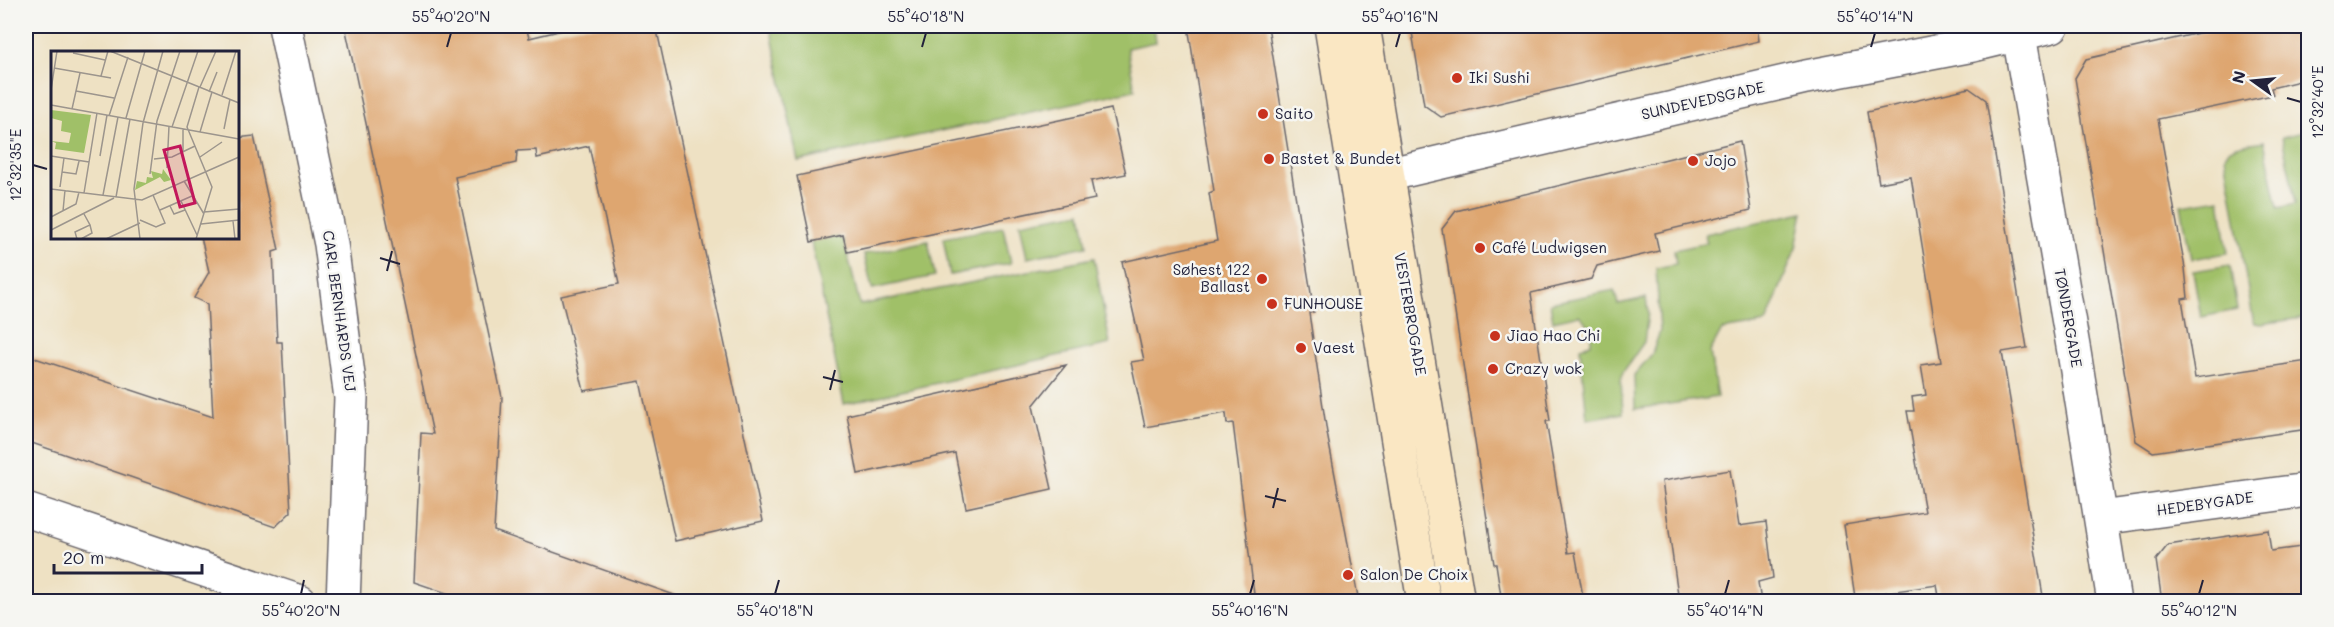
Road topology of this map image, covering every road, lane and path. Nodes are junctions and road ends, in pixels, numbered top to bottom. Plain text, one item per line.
1 (285, 26) edge
2 (1330, 26) edge
3 (1363, 26) edge
4 (2052, 26) edge
5 (2019, 35) junction
6 (1371, 177) junction
7 (2308, 489) edge
8 (26, 510) edge
9 (2101, 518) junction
10 (300, 602) edge
11 (343, 602) edge
12 (1424, 602) edge
13 (1458, 602) edge
14 (2114, 602) edge

1 - 11 street, CARL BERNHARDS VEJ
2 - 6 street, VESTERBROGADE
3 - 6 street, VESTERBROGADE
4 - 5 street, SUNDEVEDSGADE
5 - 6 street, SUNDEVEDSGADE
5 - 9 street, TØNDERGADE
6 - 12 street, VESTERBROGADE
6 - 13 street, VESTERBROGADE
7 - 9 street, HEDEBYGADE
8 - 10 street
9 - 14 street, TØNDERGADE

